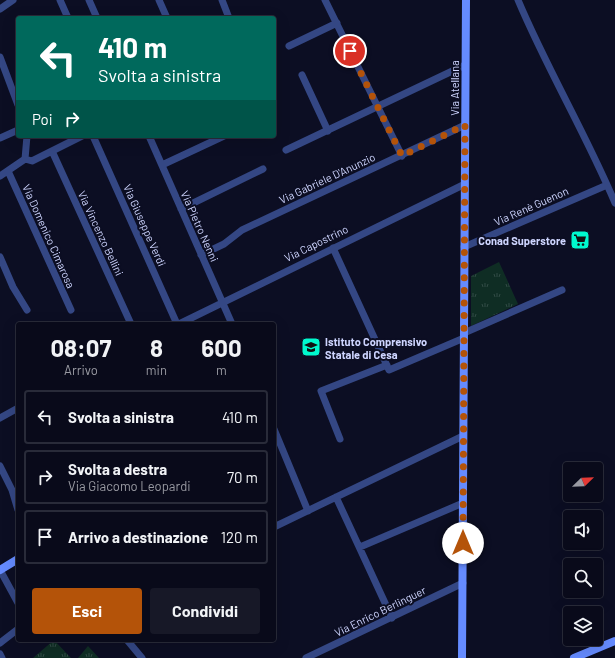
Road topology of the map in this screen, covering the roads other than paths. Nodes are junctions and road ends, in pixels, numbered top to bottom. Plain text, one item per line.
1 (13, 0) edge
2 (60, 0) edge
3 (89, 0) edge
4 (159, 0) edge
5 (222, 0) edge
6 (325, 0) edge
7 (466, 0) edge
8 (518, 0) edge
9 (0, 9) edge
10 (67, 16) edge
11 (96, 16) edge
12 (166, 16) edge
13 (228, 16) edge
14 (337, 23) junction
15 (289, 46) dead end
16 (0, 57) edge
17 (1, 65) edge
18 (465, 65) junction
19 (302, 75) dead end
20 (16, 100) edge
21 (378, 108) junction
22 (465, 125) junction
23 (16, 131) edge
24 (328, 131) junction
25 (0, 138) edge
26 (27, 138) edge
27 (78, 138) edge
28 (94, 138) edge
29 (150, 138) edge
30 (220, 138) edge
31 (286, 150) dead end
32 (52, 151) junction
33 (402, 156) junction
34 (25, 159) junction
35 (162, 165) junction
36 (263, 169) dead end
37 (8, 171) junction
38 (0, 176) edge
39 (465, 184) junction
40 (607, 184) junction
41 (615, 203) edge
42 (181, 209) junction
43 (464, 247) junction
44 (333, 248) junction
45 (201, 255) junction
46 (0, 257) edge
47 (562, 290) dead end
48 (222, 302) junction
49 (27, 310) dead end
50 (71, 310) dead end
51 (129, 322) edge
52 (177, 322) edge
53 (182, 322) edge
54 (231, 322) edge
55 (464, 336) junction
56 (387, 365) junction
57 (16, 409) edge
58 (0, 418) edge
59 (276, 434) edge
60 (463, 436) junction
61 (340, 439) dead end
62 (0, 466) edge
63 (336, 497) junction
64 (16, 503) edge
65 (463, 503) junction
66 (308, 511) junction
67 (276, 526) edge
68 (360, 547) junction
69 (16, 560) edge
70 (0, 570) edge
71 (463, 583) junction
72 (16, 599) edge
73 (392, 618) junction
74 (16, 631) edge
75 (615, 641) edge
76 (129, 642) edge
77 (0, 643) edge
78 (0, 654) edge
79 (2, 658) edge
80 (142, 658) edge
81 (306, 658) edge
82 (462, 658) edge
83 (574, 658) edge

1 - 9 street
2 - 10 street
3 - 11 street
4 - 12 street
5 - 13 street
6 - 14 street
7 - 18 main road, Via Atellana
8 - 40 street
14 - 15 street
14 - 21 street
16 - 17 street
17 - 20 street
18 - 21 street
18 - 22 main road, Via Atellana
19 - 24 street
21 - 24 street
21 - 33 street
22 - 33 street, Via Gabriele D'Anunzio
22 - 39 main road, Via Atellana
23 - 25 street
24 - 31 street
26 - 34 street
27 - 32 street
28 - 52 street, Via Giuseppe Verdi
29 - 35 street, Via Pietro Nenni
30 - 35 street
32 - 34 street
32 - 51 street, Via Vincenzo Bellini
33 - 45 street, Via Gabriele D'Anunzio
34 - 37 street
35 - 42 street, Via Pietro Nenni
36 - 42 street
37 - 38 street
37 - 50 street, Via Domenico Cimarosa
39 - 43 main road, Via Atellana
39 - 44 street, Via Capostrino
40 - 41 street
40 - 43 street, Via Renè Guenon
42 - 45 street, Via Pietro Nenni
43 - 55 main road, Via Atellana
44 - 48 street, Via Capostrino
44 - 56 street
45 - 48 street, Via Pietro Nenni
46 - 49 street
47 - 55 street
48 - 53 street, Via Capostrino
48 - 54 street, Via Pietro Nenni
55 - 56 street
55 - 60 main road, Via Atellana
56 - 61 street
57 - 58 street
59 - 66 street
60 - 63 street
60 - 65 main road, Via Atellana
62 - 64 street
63 - 66 street
63 - 68 street
65 - 68 street
65 - 71 main road, Via Atellana
66 - 67 street
68 - 73 street
69 - 70 main road
70 - 72 street
71 - 73 street, Via Enrico Berlinguer
71 - 82 main road, Via Atellana
73 - 81 street, Via Enrico Berlinguer
74 - 77 street
75 - 83 main road
76 - 80 street
78 - 79 street

